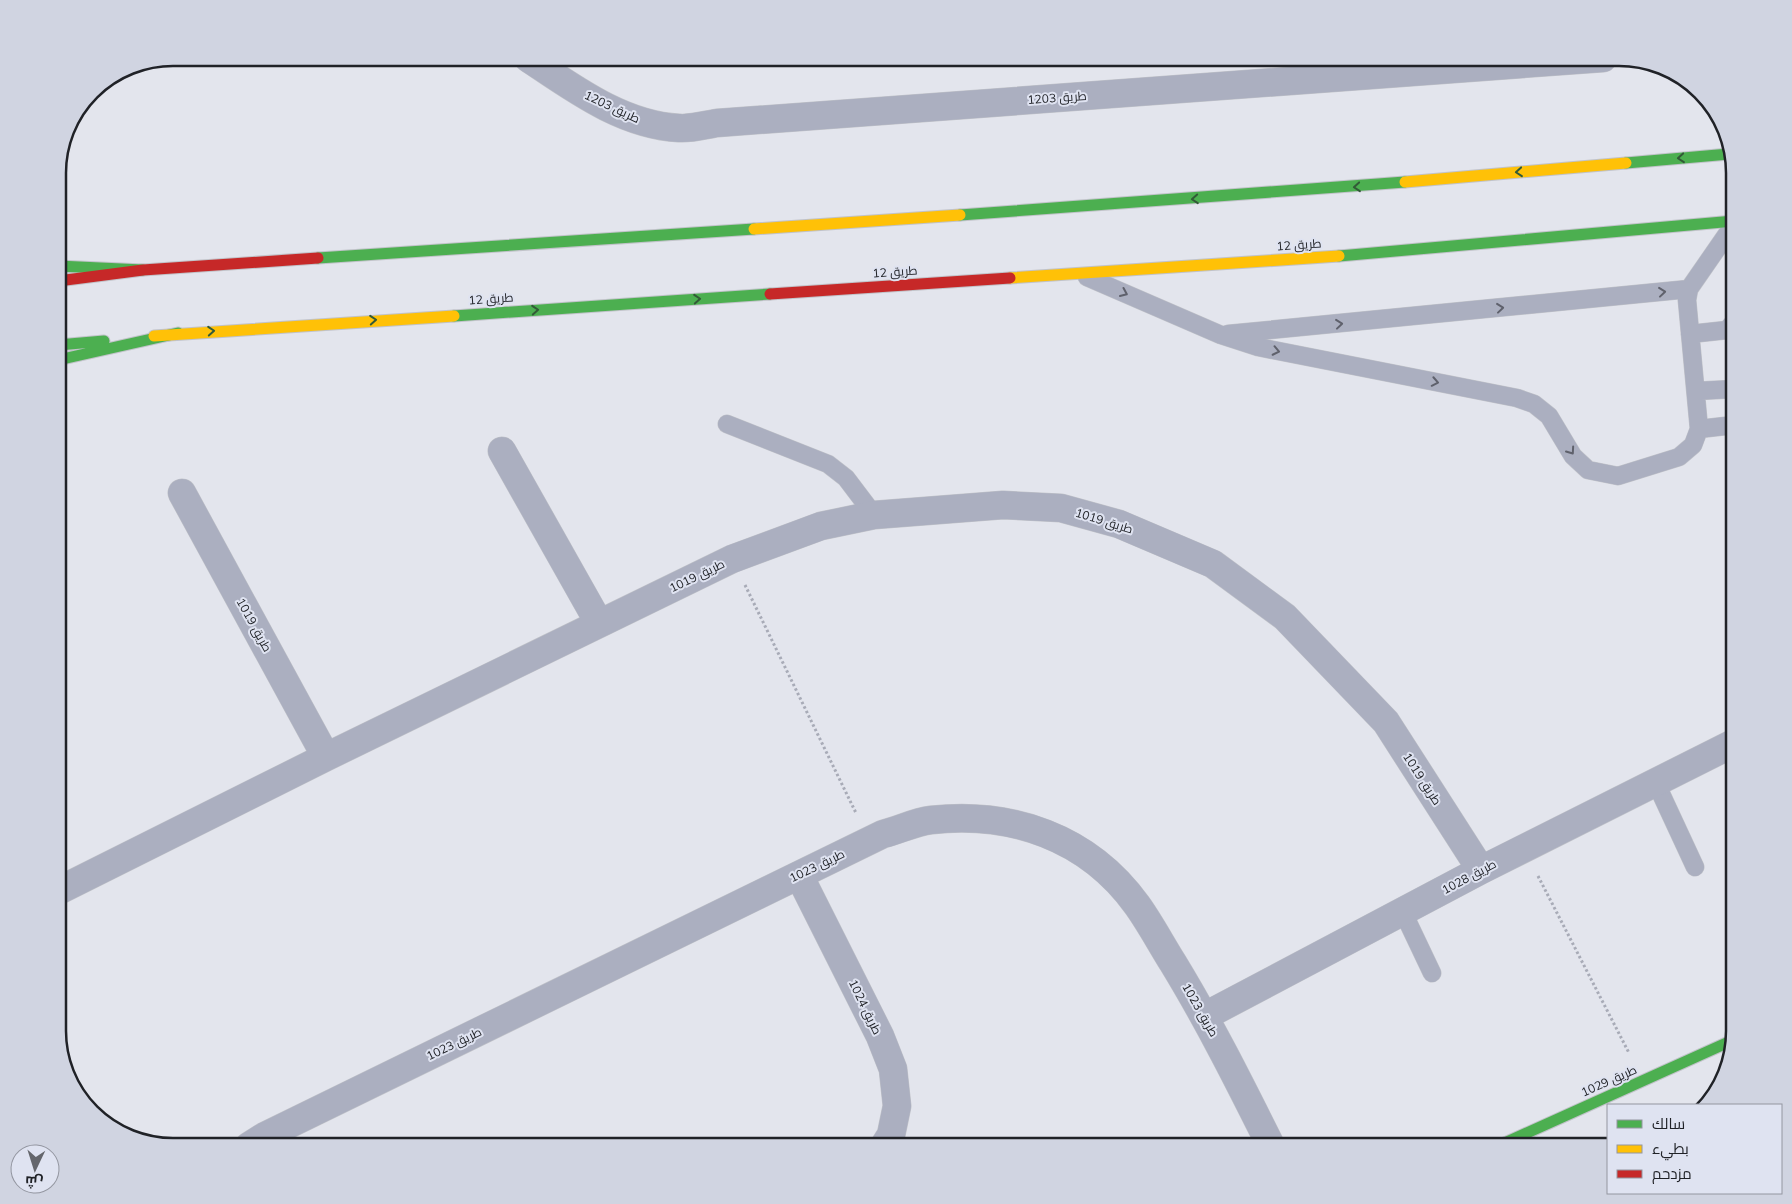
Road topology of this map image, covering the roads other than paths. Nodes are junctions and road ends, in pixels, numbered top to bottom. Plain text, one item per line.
1 (540, 66) edge
2 (1496, 66) edge
3 (1724, 154) edge
4 (1726, 224) edge
5 (1726, 235) edge
6 (66, 266) edge
7 (143, 270) junction
8 (1080, 273) junction
9 (66, 280) edge
10 (1689, 289) junction
11 (1726, 330) edge
12 (178, 333) junction
13 (1690, 334) junction
14 (1220, 335) junction
15 (66, 344) edge
16 (66, 358) edge
17 (1726, 389) edge
18 (1696, 391) junction
19 (727, 424) dead end
20 (1726, 426) edge
21 (1699, 429) junction
22 (502, 451) dead end
23 (182, 493) dead end
24 (874, 515) junction
25 (599, 623) junction
26 (1726, 747) edge
27 (326, 757) junction
28 (1656, 783) junction
29 (1695, 867) dead end
30 (1481, 870) junction
31 (799, 875) junction
32 (66, 887) edge
33 (1403, 912) junction
34 (1432, 973) dead end
35 (1205, 1016) junction
36 (1725, 1044) edge
37 (265, 1138) edge
38 (895, 1138) edge
39 (1267, 1138) edge
40 (1516, 1138) edge

1 - 2 street, طريق 1203
3 -> 7 main road
4 - 8 main road, طريق 12
5 - 10 lane
6 - 7 main road
7 - 9 main road
12 -> 8 main road, طريق 12
8 -> 14 lane
10 - 13 lane
14 -> 10 lane
11 - 13 lane
12 - 15 main road, طريق 12
12 - 16 main road
13 - 18 lane
14 -> 21 lane
17 - 18 lane
18 - 21 lane
19 - 24 lane
20 - 21 lane
22 - 25 street
23 - 27 street, طريق 1019
24 - 25 street, طريق 1019
24 - 30 street, طريق 1019
25 - 27 street, طريق 1019
26 - 28 street, طريق 1028
27 - 32 street, طريق 1019
28 - 29 lane
28 - 30 street, طريق 1028
30 - 33 street, طريق 1028
31 - 35 street, طريق 1023
31 - 37 street, طريق 1023
31 - 38 street, طريق 1024
33 - 34 lane
33 - 35 street, طريق 1028
35 - 39 street, طريق 1023
36 - 40 main road, طريق 1029

